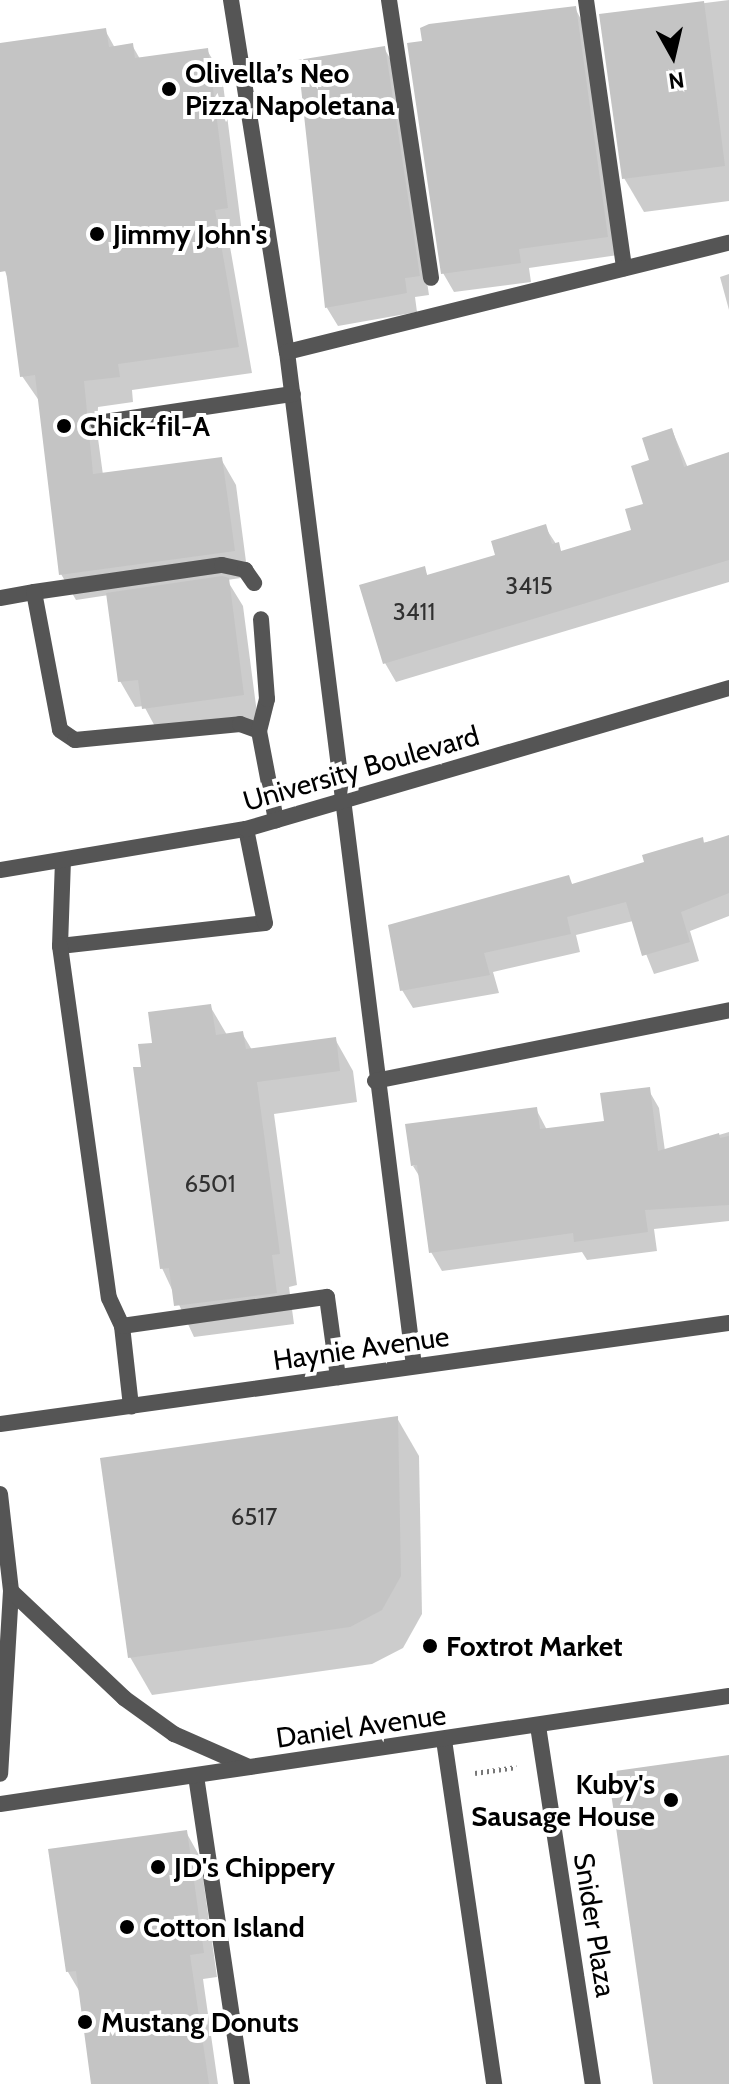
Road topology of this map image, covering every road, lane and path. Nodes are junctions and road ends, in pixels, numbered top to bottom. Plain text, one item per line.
1 (231, 0) edge
2 (389, 0) edge
3 (586, 0) edge
4 (729, 243) edge
5 (624, 268) junction
6 (431, 278) dead end
7 (287, 352) junction
8 (293, 394) junction
9 (98, 423) dead end
10 (254, 583) dead end
11 (34, 592) junction
12 (0, 598) edge
13 (261, 619) dead end
14 (729, 688) edge
15 (259, 731) junction
16 (344, 801) junction
17 (276, 820) junction
18 (246, 829) junction
19 (63, 860) junction
20 (0, 870) edge
21 (60, 946) junction
22 (729, 1010) edge
23 (375, 1081) junction
24 (729, 1323) edge
25 (122, 1326) junction
26 (414, 1366) junction
27 (338, 1377) junction
28 (131, 1406) junction
29 (0, 1424) edge
30 (0, 1494) edge
31 (11, 1591) junction
32 (729, 1696) edge
33 (538, 1726) junction
34 (444, 1740) junction
35 (526, 1766) dead end
36 (251, 1767) junction
37 (0, 1774) edge
38 (472, 1774) dead end
39 (196, 1776) junction
40 (0, 1804) edge
41 (242, 2084) edge
42 (494, 2084) edge
43 (593, 2084) edge

1 - 7 street
2 - 6 street
3 - 5 street
4 - 5 street
5 - 7 street
7 - 8 street
8 - 9 street
8 - 16 street
10 - 11 street
11 - 12 street
11 - 15 street
13 - 15 street
14 - 16 street, University Boulevard
15 - 17 street
16 - 17 street, University Boulevard
16 - 23 street
17 - 18 street, University Boulevard
18 - 19 street, University Boulevard
18 - 21 street
19 - 20 street, University Boulevard
19 - 21 street
21 - 25 street
22 - 23 street
23 - 26 street
24 - 26 street, Haynie Avenue
25 - 27 street
25 - 28 street
26 - 27 street, Haynie Avenue
27 - 28 street, Haynie Avenue
28 - 29 street, Haynie Avenue
30 - 31 street
31 - 36 street
31 - 37 street
32 - 33 street, Daniel Avenue
33 - 34 street, Daniel Avenue
33 - 43 street, Snider Plaza
34 - 36 street, Daniel Avenue
34 - 42 street
35 - 38 path
36 - 39 street, Daniel Avenue
39 - 40 street, Daniel Avenue
39 - 41 street

